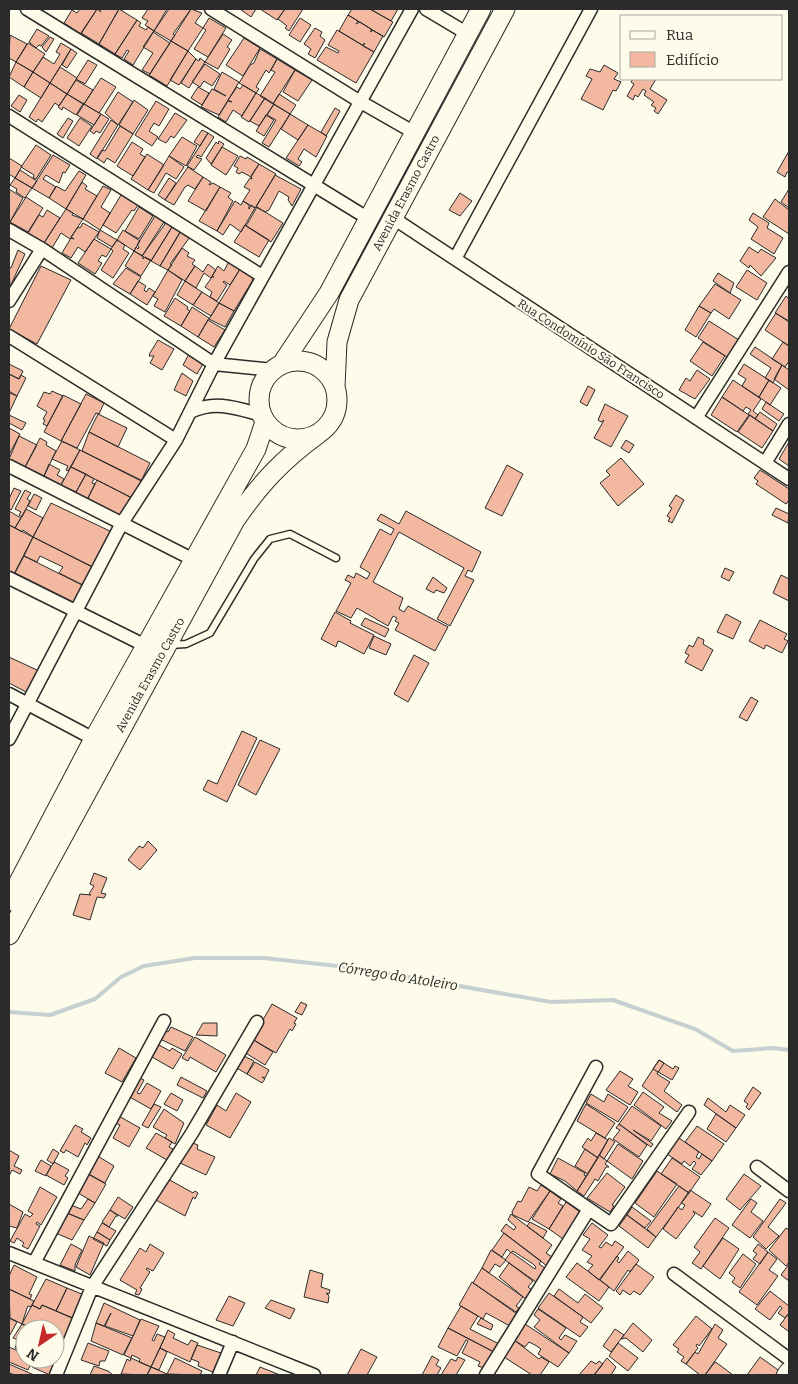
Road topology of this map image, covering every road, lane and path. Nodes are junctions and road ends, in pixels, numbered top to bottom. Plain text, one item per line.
1 (27, 9) edge
2 (210, 9) edge
3 (412, 9) edge
4 (426, 9) edge
5 (481, 9) edge
6 (505, 9) edge
7 (592, 9) edge
8 (468, 34) junction
9 (359, 101) junction
10 (9, 116) edge
11 (415, 133) junction
12 (312, 184) junction
13 (393, 218) junction
14 (369, 219) junction
15 (9, 230) edge
16 (42, 249) junction
17 (455, 259) junction
18 (789, 272) edge
19 (262, 276) junction
20 (9, 301) edge
21 (9, 336) edge
22 (214, 364) junction
23 (278, 367) junction
24 (335, 387) junction
25 (190, 412) junction
26 (264, 418) junction
27 (696, 418) junction
28 (789, 424) edge
29 (318, 434) junction
30 (176, 440) junction
31 (765, 463) junction
32 (9, 466) edge
33 (789, 479) edge
34 (122, 523) junction
35 (336, 558) dead end
36 (194, 560) junction
37 (9, 578) edge
38 (76, 613) junction
39 (167, 645) junction
40 (146, 646) junction
41 (9, 694) edge
42 (28, 703) junction
43 (9, 739) edge
44 (94, 739) junction
45 (9, 901) edge
46 (9, 935) edge
47 (164, 1020) dead end
48 (258, 1022) dead end
49 (596, 1067) dead end
50 (688, 1112) dead end
51 (757, 1167) dead end
52 (789, 1191) edge
53 (589, 1208) junction
54 (9, 1253) edge
55 (34, 1263) junction
56 (674, 1274) dead end
57 (92, 1287) junction
58 (233, 1342) junction
59 (789, 1359) edge
60 (789, 1371) edge
61 (56, 1375) edge
62 (219, 1375) edge
63 (314, 1375) edge
64 (486, 1375) edge
65 (786, 1375) edge

1 - 12 street
2 - 9 street
3 - 9 street
4 - 8 street
5 - 8 main road, Avenida Erasmo Castro
6 - 13 main road, Avenida Erasmo Castro
7 - 17 street
8 - 11 main road, Avenida Erasmo Castro
9 - 11 street
9 - 12 street
10 - 19 street
11 - 14 main road, Avenida Erasmo Castro
12 - 14 street
12 - 19 street
13 - 17 street, Rua Condomínio São Francisco
13 - 24 main road, Avenida Erasmo Castro
14 - 23 main road, Avenida Erasmo Castro
15 - 16 street
16 - 20 street
16 - 22 street
17 - 27 street, Rua Condomínio São Francisco
18 - 27 street
19 - 22 street
21 - 30 street
22 - 23 street
22 - 25 street
23 - 24 main road
23 - 26 main road
24 - 29 main road
25 - 26 street
25 - 30 street
26 - 29 main road
26 - 36 main road, Avenida Erasmo Castro
27 - 31 street, Rua Condomínio São Francisco
28 - 31 street
29 - 39 main road, Avenida Erasmo Castro
30 - 34 street
31 - 33 street, Rua Condomínio São Francisco
32 - 34 street
34 - 36 street
34 - 38 street
35 - 39 lane
36 - 40 main road, Avenida Erasmo Castro
37 - 38 street
38 - 40 street
38 - 42 street
39 - 46 main road, Avenida Erasmo Castro
40 - 44 main road, Avenida Erasmo Castro
41 - 42 street
42 - 43 street
42 - 44 street
44 - 45 main road, Avenida Erasmo Castro
47 - 55 street
48 - 57 street
49 - 53 street
50 - 53 street
51 - 52 street
53 - 64 street
54 - 55 street
55 - 57 street
56 - 59 street
57 - 58 street
57 - 61 street
58 - 62 street
58 - 63 street
60 - 65 street

